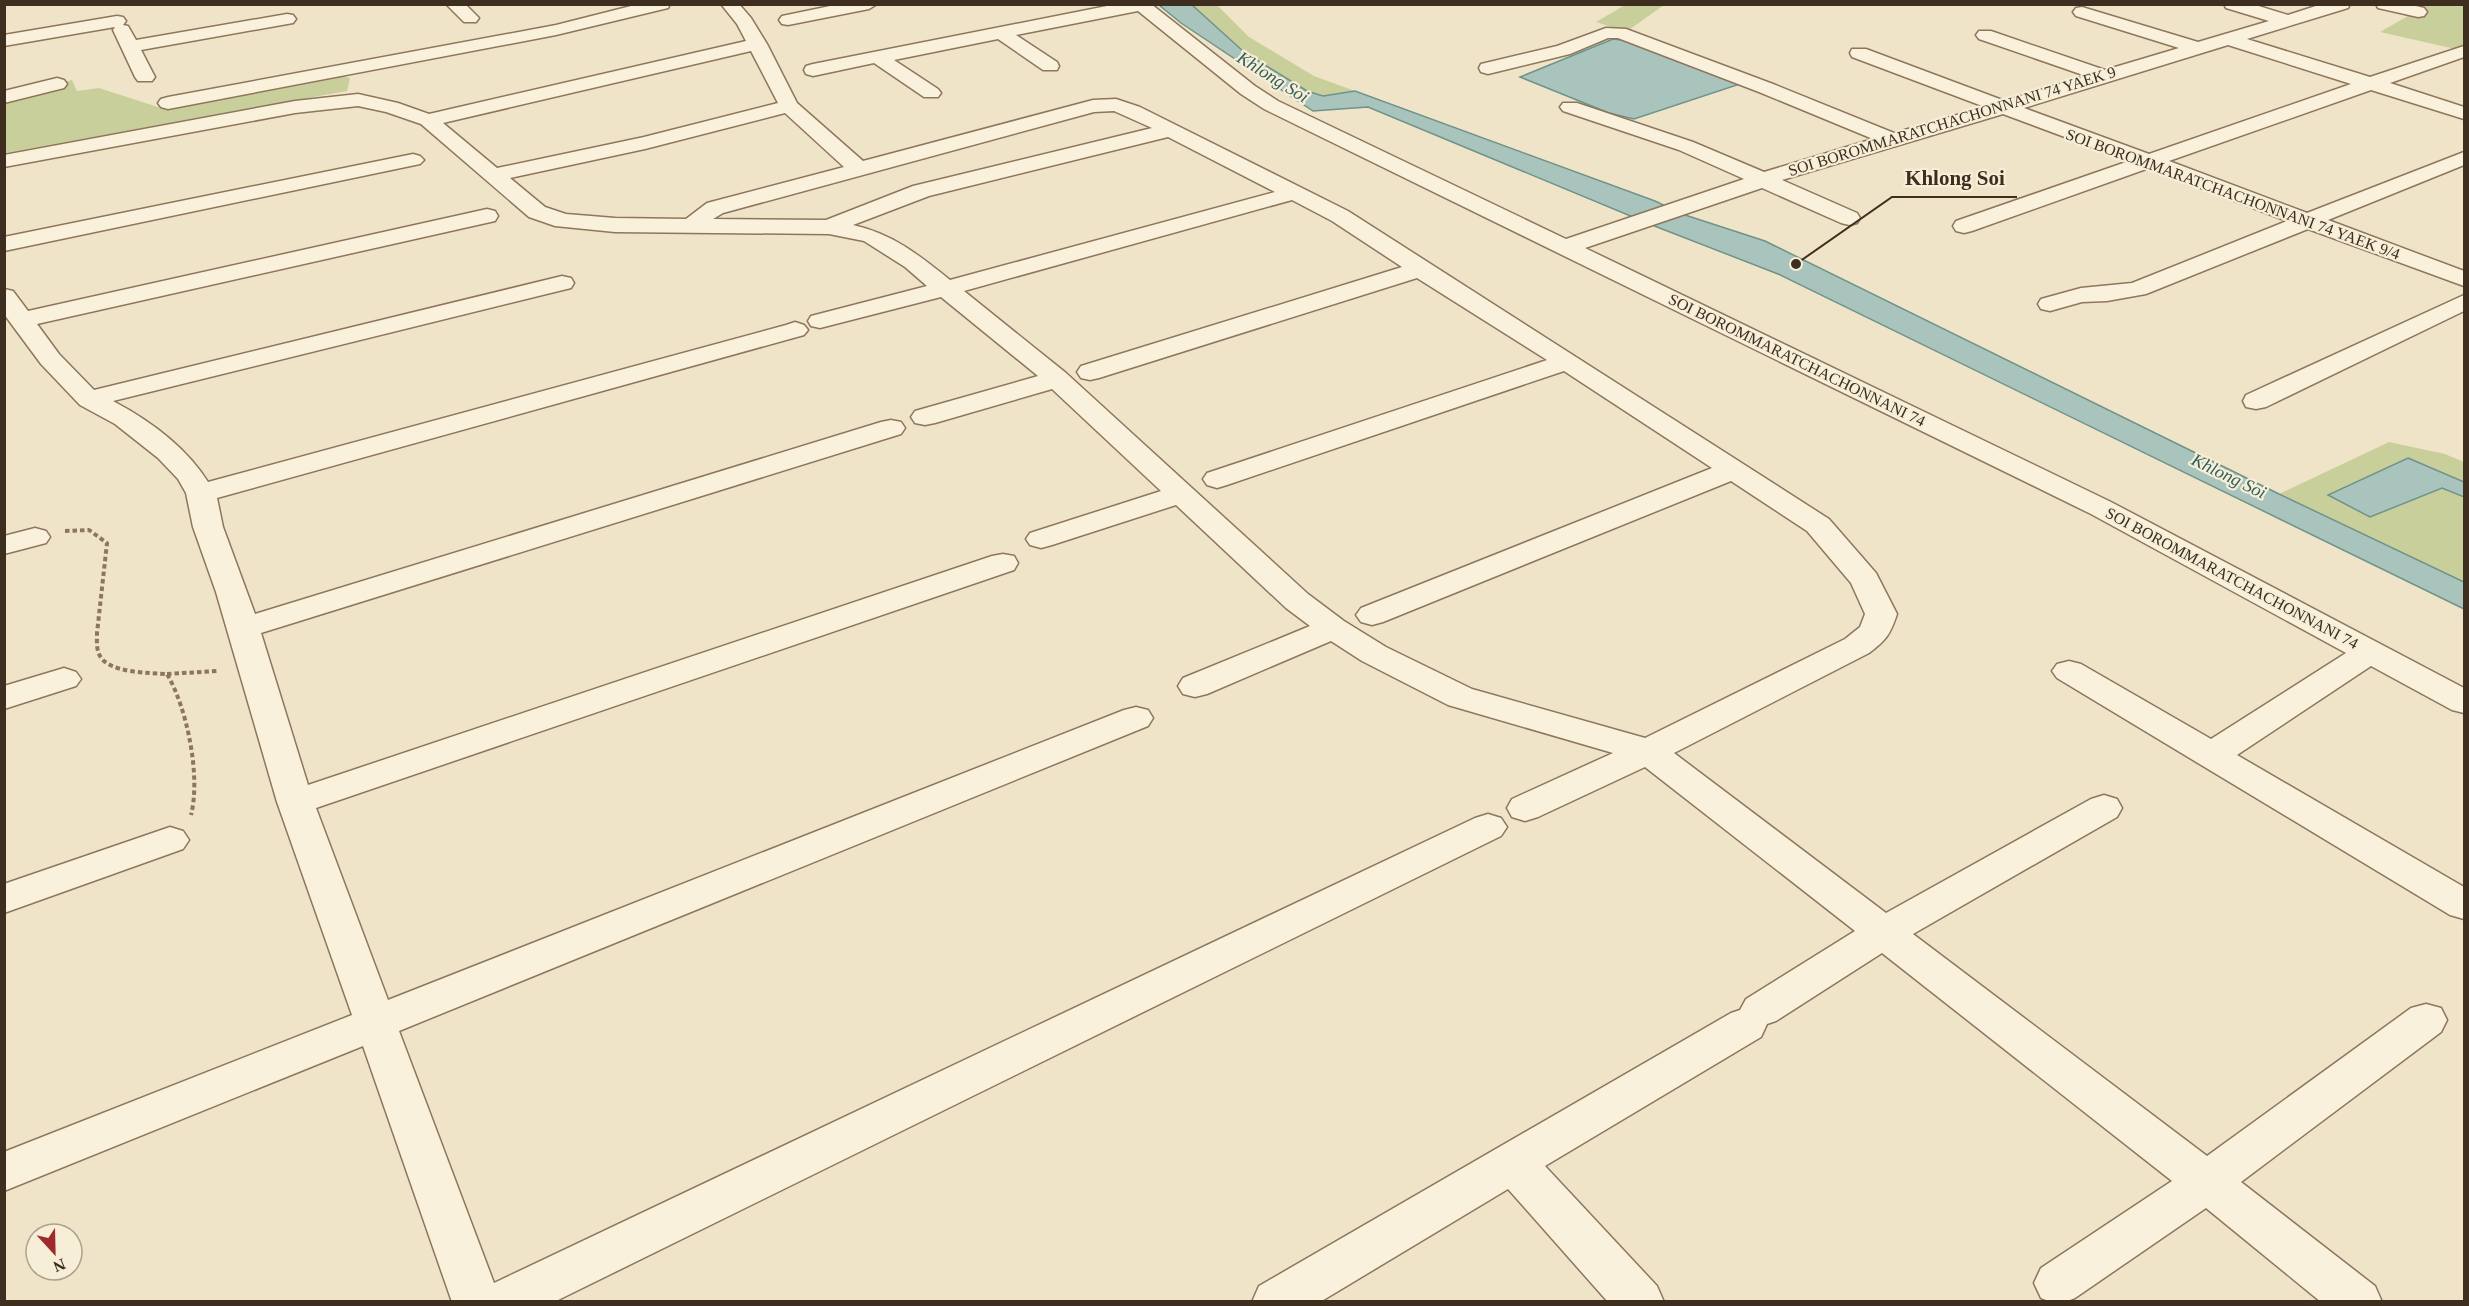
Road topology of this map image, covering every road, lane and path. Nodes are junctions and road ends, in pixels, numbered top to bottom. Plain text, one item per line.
1 (107, 4) edge
2 (275, 4) edge
3 (454, 4) edge
4 (662, 4) edge
5 (729, 4) edge
6 (869, 4) edge
7 (2232, 4) edge
8 (2342, 4) edge
9 (2384, 4) edge
10 (1141, 5) edge
11 (2082, 12) dead end
12 (2418, 12) dead end
13 (470, 18) dead end
14 (287, 19) junction
15 (788, 20) dead end
16 (117, 21) junction
17 (2289, 21) junction
18 (1001, 33) junction
19 (299, 34) dead end
20 (1985, 35) dead end
21 (2228, 39) junction
22 (4, 41) edge
23 (758, 44) junction
24 (130, 47) junction
25 (2198, 48) junction
26 (2464, 51) edge
27 (1859, 53) dead end
28 (877, 57) junction
29 (1050, 66) dead end
30 (363, 68) junction
31 (1488, 68) dead end
32 (813, 70) dead end
33 (2103, 76) junction
34 (145, 77) dead end
35 (57, 84) dead end
36 (2371, 84) junction
37 (931, 93) dead end
38 (4, 97) edge
39 (358, 100) junction
40 (168, 103) dead end
41 (789, 106) junction
42 (1570, 107) dead end
43 (2002, 108) junction
44 (2464, 113) edge
45 (428, 120) junction
46 (1170, 130) junction
47 (1891, 139) junction
48 (2464, 158) edge
49 (413, 160) dead end
50 (4, 161) edge
51 (2147, 161) junction
52 (858, 168) junction
53 (493, 175) junction
54 (1765, 180) junction
55 (1295, 193) junction
56 (487, 216) dead end
57 (1849, 218) dead end
58 (2308, 221) junction
59 (690, 225) junction
60 (1964, 226) dead end
61 (829, 227) junction
62 (4, 244) edge
63 (1566, 247) junction
64 (1421, 269) junction
65 (2464, 279) edge
66 (562, 283) dead end
67 (943, 288) junction
68 (2464, 302) edge
69 (2050, 304) dead end
70 (14, 308) edge
71 (1566, 362) junction
72 (1074, 375) junction
73 (89, 399) junction
74 (2256, 401) dead end
75 (925, 417) dead end
76 (891, 428) dead end
77 (1734, 470) junction
78 (1217, 479) dead end
79 (201, 493) junction
80 (1181, 494) junction
81 (34, 537) joint
82 (1041, 539) dead end
83 (4, 545) edge
84 (1003, 563) dead end
85 (1372, 615) dead end
86 (243, 628) junction
87 (1333, 628) junction
88 (2370, 652) junction
89 (254, 668) junction
90 (2069, 671) dead end
91 (167, 674) junction
92 (64, 679) dead end
93 (1195, 686) dead end
94 (4, 698) edge
95 (2464, 702) edge
96 (1136, 718) dead end
97 (1648, 751) junction
98 (2212, 755) junction
99 (295, 802) junction
100 (1525, 808) dead end
101 (2103, 808) dead end
102 (1488, 827) dead end
103 (170, 840) joint
104 (4, 899) edge
105 (2464, 905) edge
106 (1883, 933) junction
107 (2426, 1020) dead end
108 (376, 1022) junction
109 (1512, 1162) junction
110 (4, 1172) edge
111 (2207, 1182) junction
112 (2058, 1283) dead end
113 (477, 1302) edge
114 (504, 1302) edge
115 (1275, 1302) edge
116 (1640, 1302) edge
117 (2358, 1302) edge

1 - 16 street
2 - 14 street
3 - 13 street
4 - 30 street
5 - 23 street
6 - 15 street
7 - 17 street
8 - 17 street, SOI BOROMMARATCHACHONNANI 74 YAEK 9
9 - 12 street
10 - 18 street
10 - 63 street, SOI BOROMMARATCHACHONNANI 74
11 - 25 street
14 - 19 street
14 - 24 street
16 - 22 street
16 - 24 street
17 - 21 street, SOI BOROMMARATCHACHONNANI 74 YAEK 9
18 - 28 street
18 - 29 street
20 - 33 street
21 - 25 street, SOI BOROMMARATCHACHONNANI 74 YAEK 9
21 - 36 street
23 - 41 street
23 - 45 street
24 - 34 street
25 - 33 street, SOI BOROMMARATCHACHONNANI 74 YAEK 9
26 - 36 street
27 - 43 street, SOI BOROMMARATCHACHONNANI 74 YAEK 9/4
28 - 32 street
28 - 37 street
30 - 39 street
30 - 40 street
31 - 47 street
33 - 43 street, SOI BOROMMARATCHACHONNANI 74 YAEK 9
35 - 38 street
36 - 44 street
36 - 51 street
39 - 45 street
39 - 50 street
41 - 52 street
41 - 53 street
42 - 54 street
43 - 47 street, SOI BOROMMARATCHACHONNANI 74 YAEK 9
43 - 51 street, SOI BOROMMARATCHACHONNANI 74 YAEK 9/4
45 - 53 street
46 - 52 street
46 - 55 street
46 - 61 street
47 - 54 street, SOI BOROMMARATCHACHONNANI 74 YAEK 9
48 - 58 street
49 - 62 street
51 - 58 street, SOI BOROMMARATCHACHONNANI 74 YAEK 9/4
51 - 60 street
52 - 59 street
53 - 59 street
54 - 57 street
54 - 63 street, SOI BOROMMARATCHACHONNANI 74 YAEK 9
55 - 64 street
55 - 67 street
56 - 70 street
58 - 65 street, SOI BOROMMARATCHACHONNANI 74 YAEK 9/4
58 - 69 street
59 - 61 street
61 - 67 street
63 - 88 street, SOI BOROMMARATCHACHONNANI 74
64 - 71 street
64 - 72 street
66 - 73 street
67 - 72 street
67 - 79 street
68 - 74 street
70 - 73 street
71 - 77 street
71 - 78 street
72 - 75 street
72 - 80 street
73 - 79 street
76 - 86 street
77 - 85 street
77 - 97 street
79 - 86 street
80 - 82 street
80 - 87 street
81 - 83 street
81 - 91 path
84 - 99 street
86 - 89 street
87 - 93 street
87 - 97 street
88 - 95 street, SOI BOROMMARATCHACHONNANI 74
88 - 98 street
89 - 91 path
89 - 99 street
90 - 98 street
91 - 103 path
92 - 94 street
96 - 108 street
97 - 100 street
97 - 106 street
98 - 105 street
99 - 108 street
101 - 106 street
102 - 114 street
103 - 104 street
106 - 109 street
106 - 111 street
107 - 111 street
108 - 110 street
108 - 113 street
109 - 115 street
109 - 116 street
111 - 112 street
111 - 117 street

